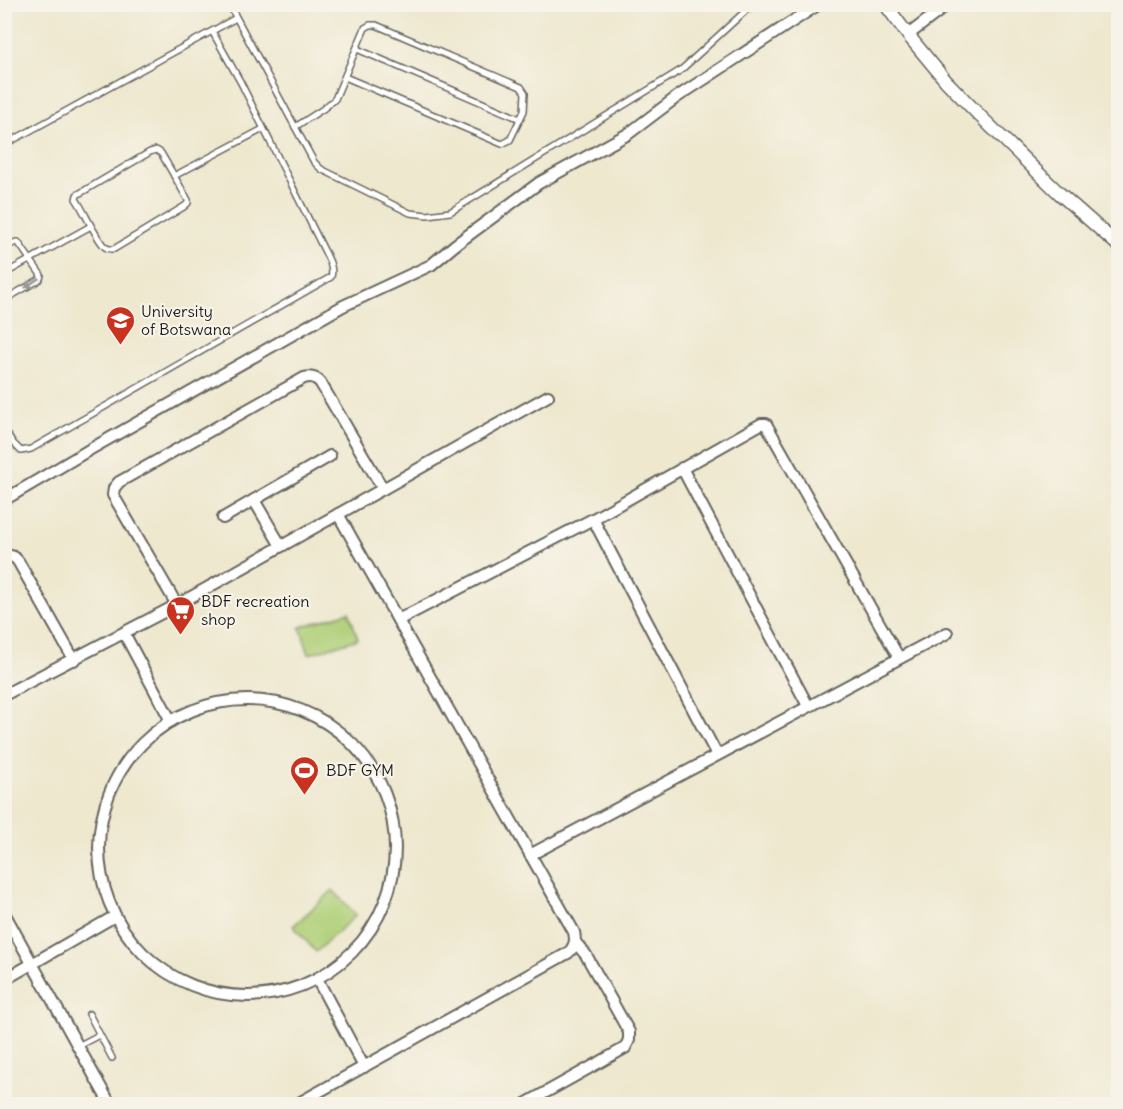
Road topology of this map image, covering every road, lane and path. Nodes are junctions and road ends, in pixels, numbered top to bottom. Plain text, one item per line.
1 (229, 4) edge
2 (753, 4) edge
3 (819, 4) edge
4 (885, 4) edge
5 (946, 4) edge
6 (236, 18) junction
7 (212, 32) junction
8 (908, 35) junction
9 (357, 49) junction
10 (345, 77) junction
11 (520, 119) junction
12 (295, 127) junction
13 (263, 129) junction
14 (4, 145) edge
15 (174, 176) junction
16 (92, 226) junction
17 (1119, 245) edge
18 (4, 248) edge
19 (30, 259) junction
20 (4, 274) edge
21 (4, 300) edge
22 (548, 396) dead end
23 (4, 429) edge
24 (330, 456) dead end
25 (682, 468) junction
26 (383, 489) junction
27 (4, 500) edge
28 (254, 500) junction
29 (338, 514) junction
30 (223, 519) dead end
31 (593, 519) junction
32 (281, 546) junction
33 (4, 554) edge
34 (177, 605) junction
35 (398, 620) junction
36 (124, 633) junction
37 (947, 633) dead end
38 (899, 658) junction
39 (74, 660) junction
40 (4, 695) edge
41 (808, 706) junction
42 (171, 721) junction
43 (717, 755) junction
44 (530, 855) junction
45 (4, 913) edge
46 (115, 916) junction
47 (575, 942) junction
48 (32, 963) junction
49 (317, 979) junction
50 (4, 980) edge
51 (89, 1014) dead end
52 (99, 1035) junction
53 (78, 1046) junction
54 (112, 1058) dead end
55 (364, 1067) junction
56 (110, 1104) edge
57 (297, 1104) edge
58 (525, 1104) edge

1 - 6 lane
2 - 12 lane
3 - 27 street
4 - 8 street
5 - 8 street
6 - 7 lane
6 - 12 lane
7 - 13 lane
7 - 14 lane
8 - 17 street
9 - 10 lane
9 - 11 lane
9 - 11 lane
10 - 11 lane
10 - 12 lane
13 - 15 lane
13 - 23 lane
15 - 16 lane
15 - 16 lane
16 - 19 lane
18 - 19 lane
19 - 20 lane
19 -> 21 lane
22 - 26 street
24 - 28 street
25 - 31 street
25 - 38 street
25 - 41 street
26 - 29 street
26 - 34 street
28 - 30 street
28 - 32 street
29 - 32 street
29 - 35 street
31 - 35 street
31 - 43 street
32 - 34 street
33 - 39 street
34 - 36 street
35 - 44 street
36 - 39 street
36 - 42 street
37 - 38 street
38 - 41 street
39 - 40 street
41 - 43 street
42 - 46 street
42 - 49 street
43 - 44 street
44 - 47 street
45 - 48 street
46 - 48 street
46 - 49 street
47 - 55 street
47 - 58 street
48 - 50 street
48 - 53 street
49 - 55 street
51 - 52 lane
52 - 53 lane
52 - 54 lane
53 - 56 street
55 - 57 street

